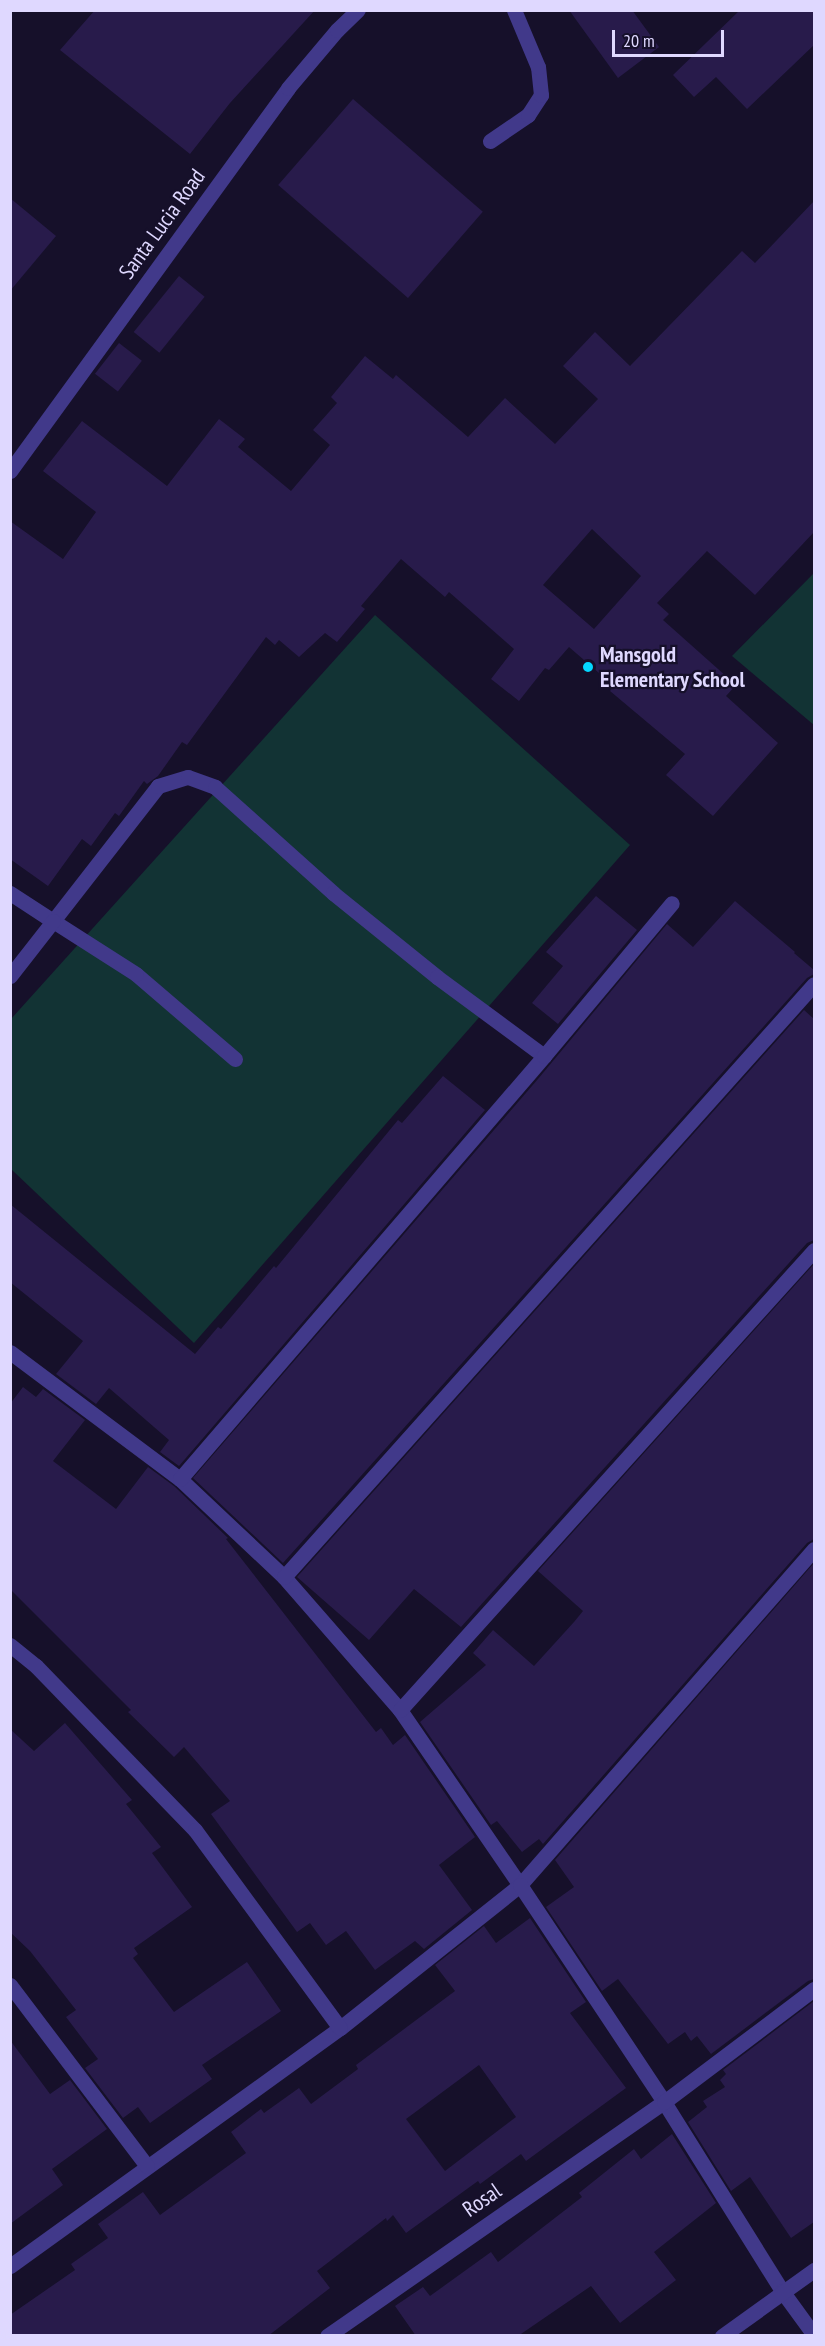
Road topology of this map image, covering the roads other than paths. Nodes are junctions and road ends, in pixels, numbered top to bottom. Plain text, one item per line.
1 (358, 10) edge
2 (514, 10) edge
3 (490, 141) dead end
4 (10, 471) edge
5 (10, 893) edge
6 (672, 903) dead end
7 (53, 921) junction
8 (10, 976) edge
9 (814, 984) edge
10 (544, 1056) junction
11 (235, 1059) dead end
12 (814, 1250) edge
13 (10, 1352) edge
14 (180, 1479) junction
15 (814, 1549) edge
16 (284, 1577) junction
17 (10, 1645) edge
18 (400, 1710) junction
19 (520, 1885) junction
20 (10, 1985) edge
21 (814, 1989) edge
22 (340, 2028) junction
23 (664, 2102) junction
24 (147, 2166) junction
25 (10, 2266) edge
26 (814, 2270) edge
27 (782, 2291) junction
28 (814, 2335) edge
29 (327, 2336) edge
30 (722, 2336) edge

1 - 4 street, Santa Lucia Road
2 - 3 street
5 - 7 street
6 - 10 street
7 - 8 street
7 - 10 street
7 - 11 street
9 - 16 street
10 - 14 street
12 - 18 street
13 - 14 street
14 - 16 street
15 - 19 street
16 - 18 street
17 - 22 street
18 - 19 street
19 - 22 street
19 - 23 street
20 - 24 street
21 - 23 street, Rosal
22 - 24 street
23 - 27 street
23 - 29 street, Rosal
24 - 25 street
26 - 27 street
27 - 28 street
27 - 30 street

